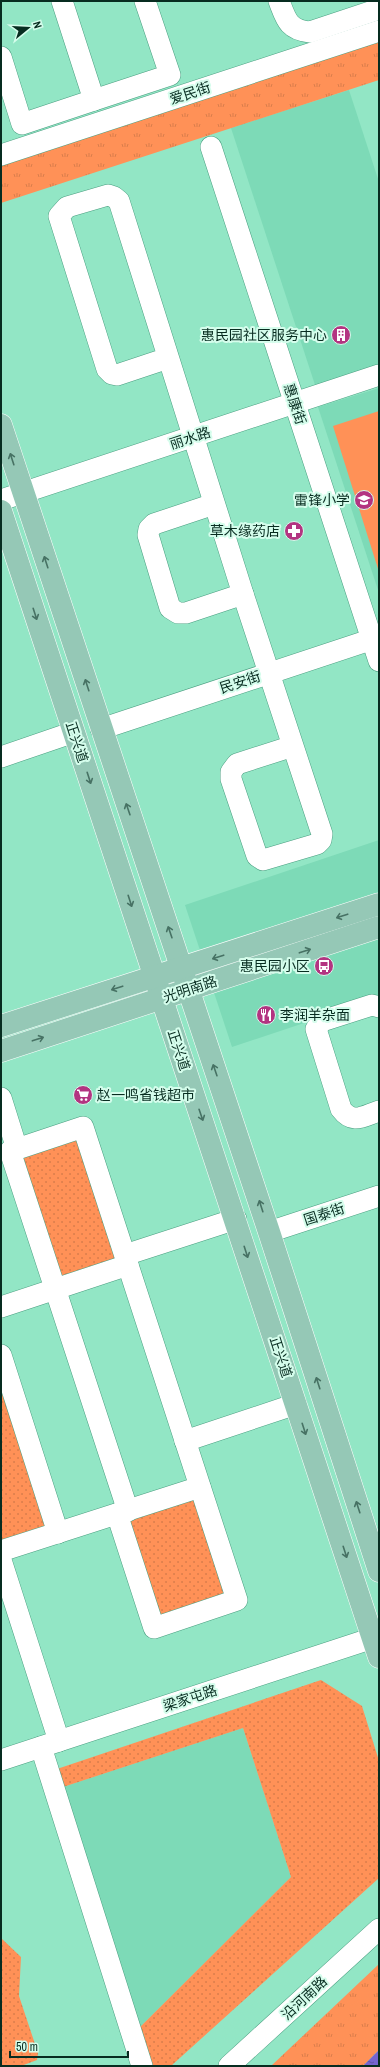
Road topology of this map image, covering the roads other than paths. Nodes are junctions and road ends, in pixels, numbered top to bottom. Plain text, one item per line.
1 (62, 1) edge
2 (145, 1) edge
3 (279, 1) edge
4 (374, 13) edge
5 (1, 57) edge
6 (94, 100) junction
7 (50, 115) junction
8 (57, 137) junction
9 (211, 147) dead end
10 (1, 155) edge
11 (168, 358) junction
12 (379, 375) edge
13 (295, 403) junction
14 (1, 425) edge
15 (193, 437) junction
16 (23, 493) junction
17 (1, 500) edge
18 (214, 504) junction
19 (1, 511) edge
20 (243, 594) junction
21 (375, 638) edge
22 (379, 661) edge
23 (269, 673) junction
24 (101, 729) junction
25 (74, 732) junction
26 (293, 746) junction
27 (1, 758) edge
28 (379, 904) edge
29 (379, 927) edge
30 (182, 969) junction
31 (154, 975) junction
32 (188, 990) junction
33 (162, 999) junction
34 (379, 1007) edge
35 (1, 1026) edge
36 (1, 1051) edge
37 (1, 1098) edge
38 (379, 1111) edge
39 (17, 1149) junction
40 (379, 1196) edge
41 (236, 1219) junction
42 (269, 1232) junction
43 (126, 1260) junction
44 (55, 1288) junction
45 (1, 1307) edge
46 (1, 1355) edge
47 (296, 1404) junction
48 (185, 1441) junction
49 (200, 1488) junction
50 (122, 1512) junction
51 (58, 1533) junction
52 (1, 1551) edge
53 (1, 1560) edge
54 (379, 1571) edge
55 (377, 1643) edge
56 (50, 1744) junction
57 (1, 1760) edge
58 (379, 1929) edge
59 (142, 2066) edge
60 (228, 2066) edge

1 - 6 street
2 - 6 street
3 - 4 street
4 - 8 street, 爱民街
5 - 7 street
6 - 7 street
7 - 8 street
8 - 10 street, 爱民街
9 - 13 street, 惠康街
11 - 11 street
11 - 15 street
12 - 13 street, 丽水路
13 - 15 street, 丽水路
13 - 21 street, 惠康街
16 -> 14 main road, 正兴道
15 - 16 street, 丽水路
15 - 18 street
16 - 17 street, 丽水路
24 -> 16 main road, 正兴道
18 - 20 street
18 - 20 street
19 -> 25 main road, 正兴道
20 - 23 street
21 - 22 street, 惠康街
21 - 23 street, 民安街
23 - 24 street, 民安街
23 - 26 street
30 -> 24 main road, 正兴道
25 - 27 street
25 -> 31 main road, 正兴道
26 - 26 street
28 -> 30 main road, 光明南路
32 -> 29 main road, 光明南路
30 - 31 main road, 光明南路
30 - 32 main road, 正兴道
31 - 33 main road, 正兴道
31 -> 35 main road, 光明南路
32 - 33 main road, 光明南路
42 -> 32 main road, 正兴道
36 -> 33 main road, 光明南路
33 -> 41 main road, 正兴道
34 - 38 street
37 - 39 street
39 - 43 street
39 - 44 street
40 - 42 street, 国泰街
41 - 43 street
41 -> 47 main road, 正兴道
54 -> 42 main road, 正兴道
43 - 44 street
43 - 48 street
44 - 45 street
44 - 50 street
46 - 51 street
47 - 48 street
47 -> 55 main road, 正兴道
48 - 49 street
49 - 50 street
49 - 50 street
50 - 51 street
51 - 52 street
53 - 56 street
55 - 56 street, 梁家屯路
56 - 57 street, 梁家屯路
56 - 59 street
58 - 60 street, 沿河南路

